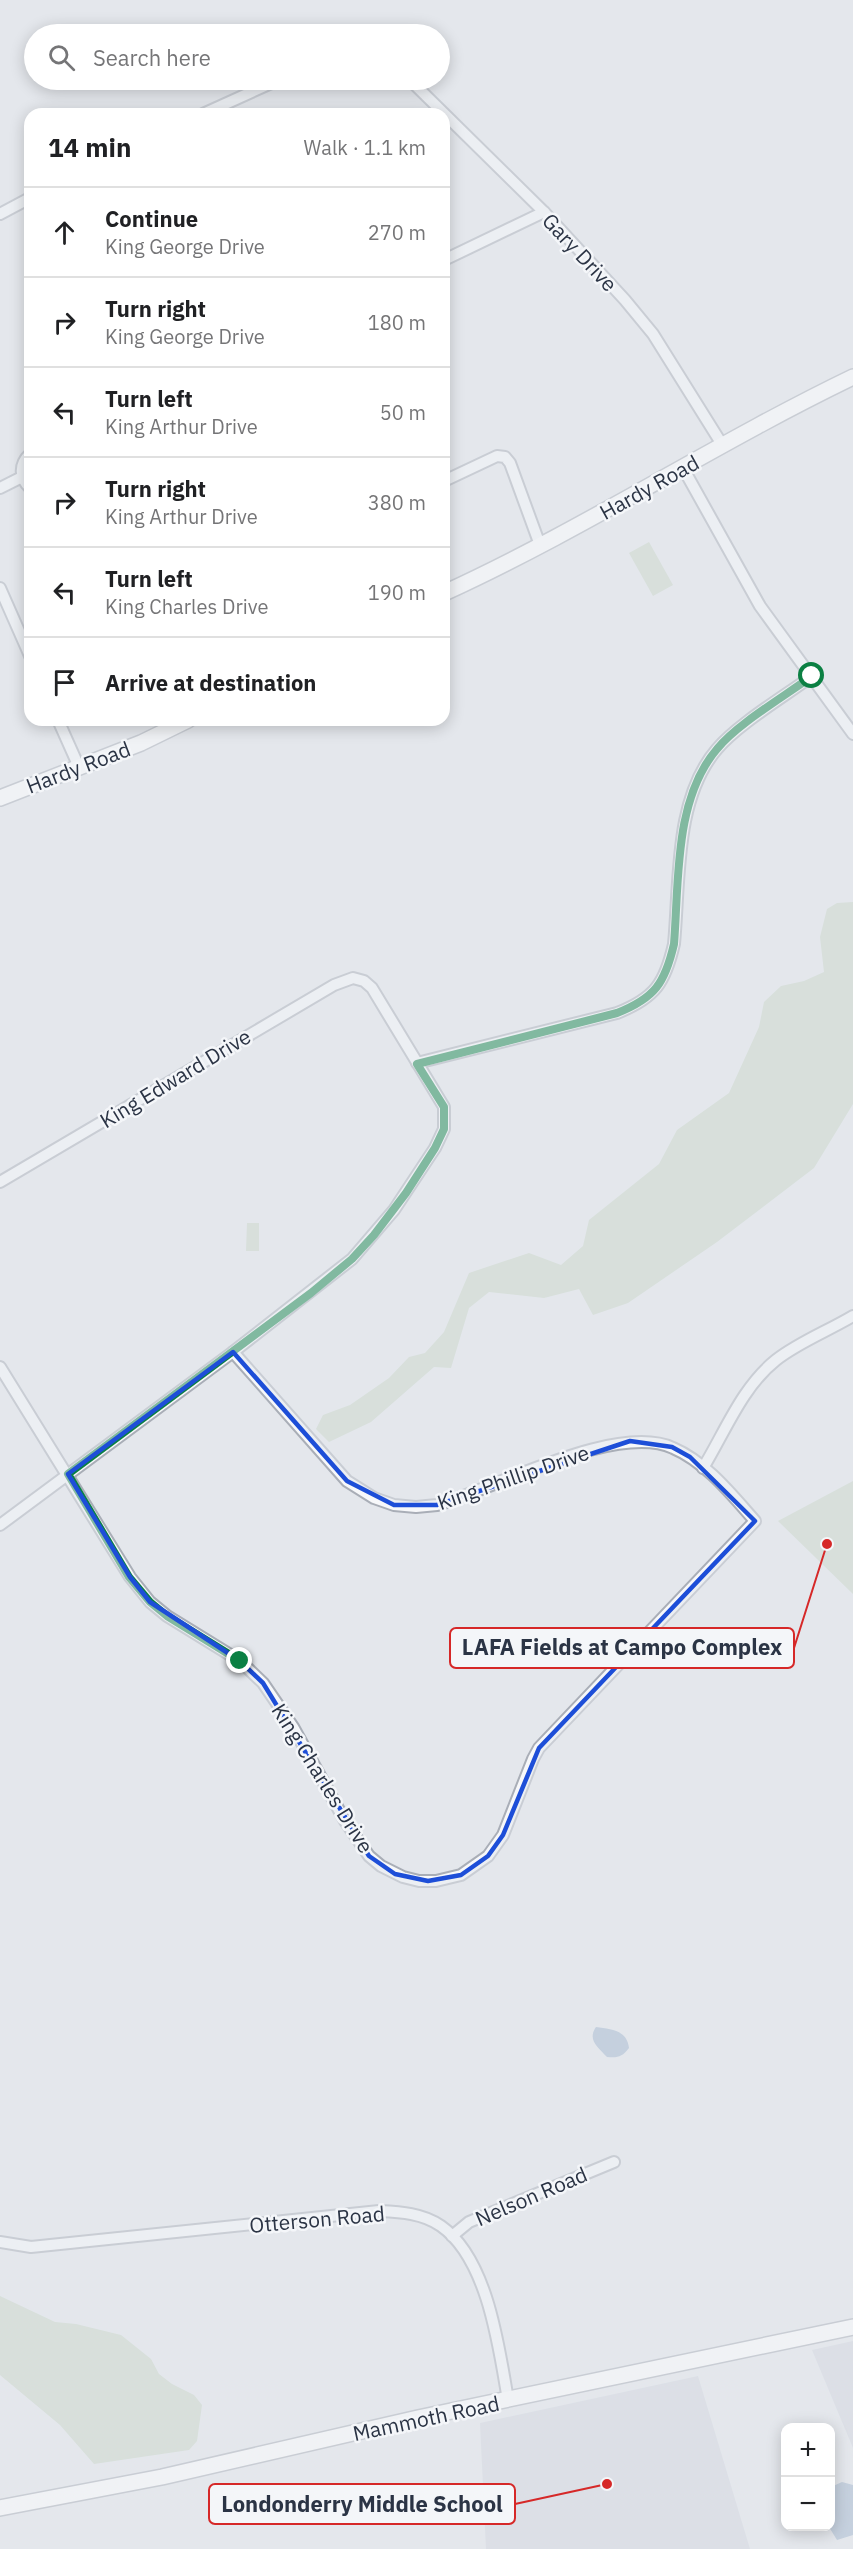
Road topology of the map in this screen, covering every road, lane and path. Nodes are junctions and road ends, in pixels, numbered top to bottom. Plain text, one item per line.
1 (256, 90) edge
2 (420, 90) edge
3 (216, 108) edge
4 (438, 108) edge
5 (450, 119) edge
6 (24, 201) edge
7 (544, 212) junction
8 (0, 214) edge
9 (450, 257) edge
10 (853, 377) edge
11 (723, 446) junction
12 (24, 462) edge
13 (683, 468) junction
14 (22, 477) junction
15 (450, 478) edge
16 (24, 480) edge
17 (0, 488) edge
18 (540, 545) junction
19 (0, 588) edge
20 (450, 590) edge
21 (24, 642) edge
22 (812, 676) junction
23 (61, 726) edge
24 (176, 726) edge
25 (853, 734) edge
26 (79, 767) junction
27 (0, 798) edge
28 (417, 1064) junction
29 (0, 1182) edge
30 (853, 1316) edge
31 (234, 1352) junction
32 (0, 1367) edge
33 (703, 1467) junction
34 (68, 1474) junction
35 (755, 1521) joint
36 (0, 1525) edge
37 (614, 2162) dead end
38 (452, 2236) junction
39 (0, 2242) edge
40 (853, 2327) edge
41 (508, 2400) junction
42 (0, 2508) edge

1 - 3 street
2 - 4 street, Gary Drive
5 - 7 street, Gary Drive
6 - 8 street
7 - 9 street
7 - 11 street, Gary Drive
10 - 11 main road, Hardy Road
11 - 13 main road, Hardy Road
12 - 14 street
13 - 18 main road, Hardy Road
13 - 22 street
14 - 16 street
14 - 17 street
15 - 18 street
18 - 20 main road, Hardy Road
19 - 21 street
22 - 25 street
22 - 28 street
23 - 26 street
24 - 26 main road, Hardy Road
26 - 27 main road, Hardy Road
28 - 29 street, King Edward Drive
28 - 31 street
30 - 33 street
31 - 33 street, King Phillip Drive
31 - 34 street
32 - 34 street, King Charles Drive
33 - 35 street, King Phillip Drive
34 - 35 street, King Charles Drive
34 - 36 street
37 - 38 street, Nelson Road
38 - 39 street, Otterson Road
38 - 41 street, Otterson Road
40 - 41 main road, Mammoth Road
41 - 42 main road, Mammoth Road

